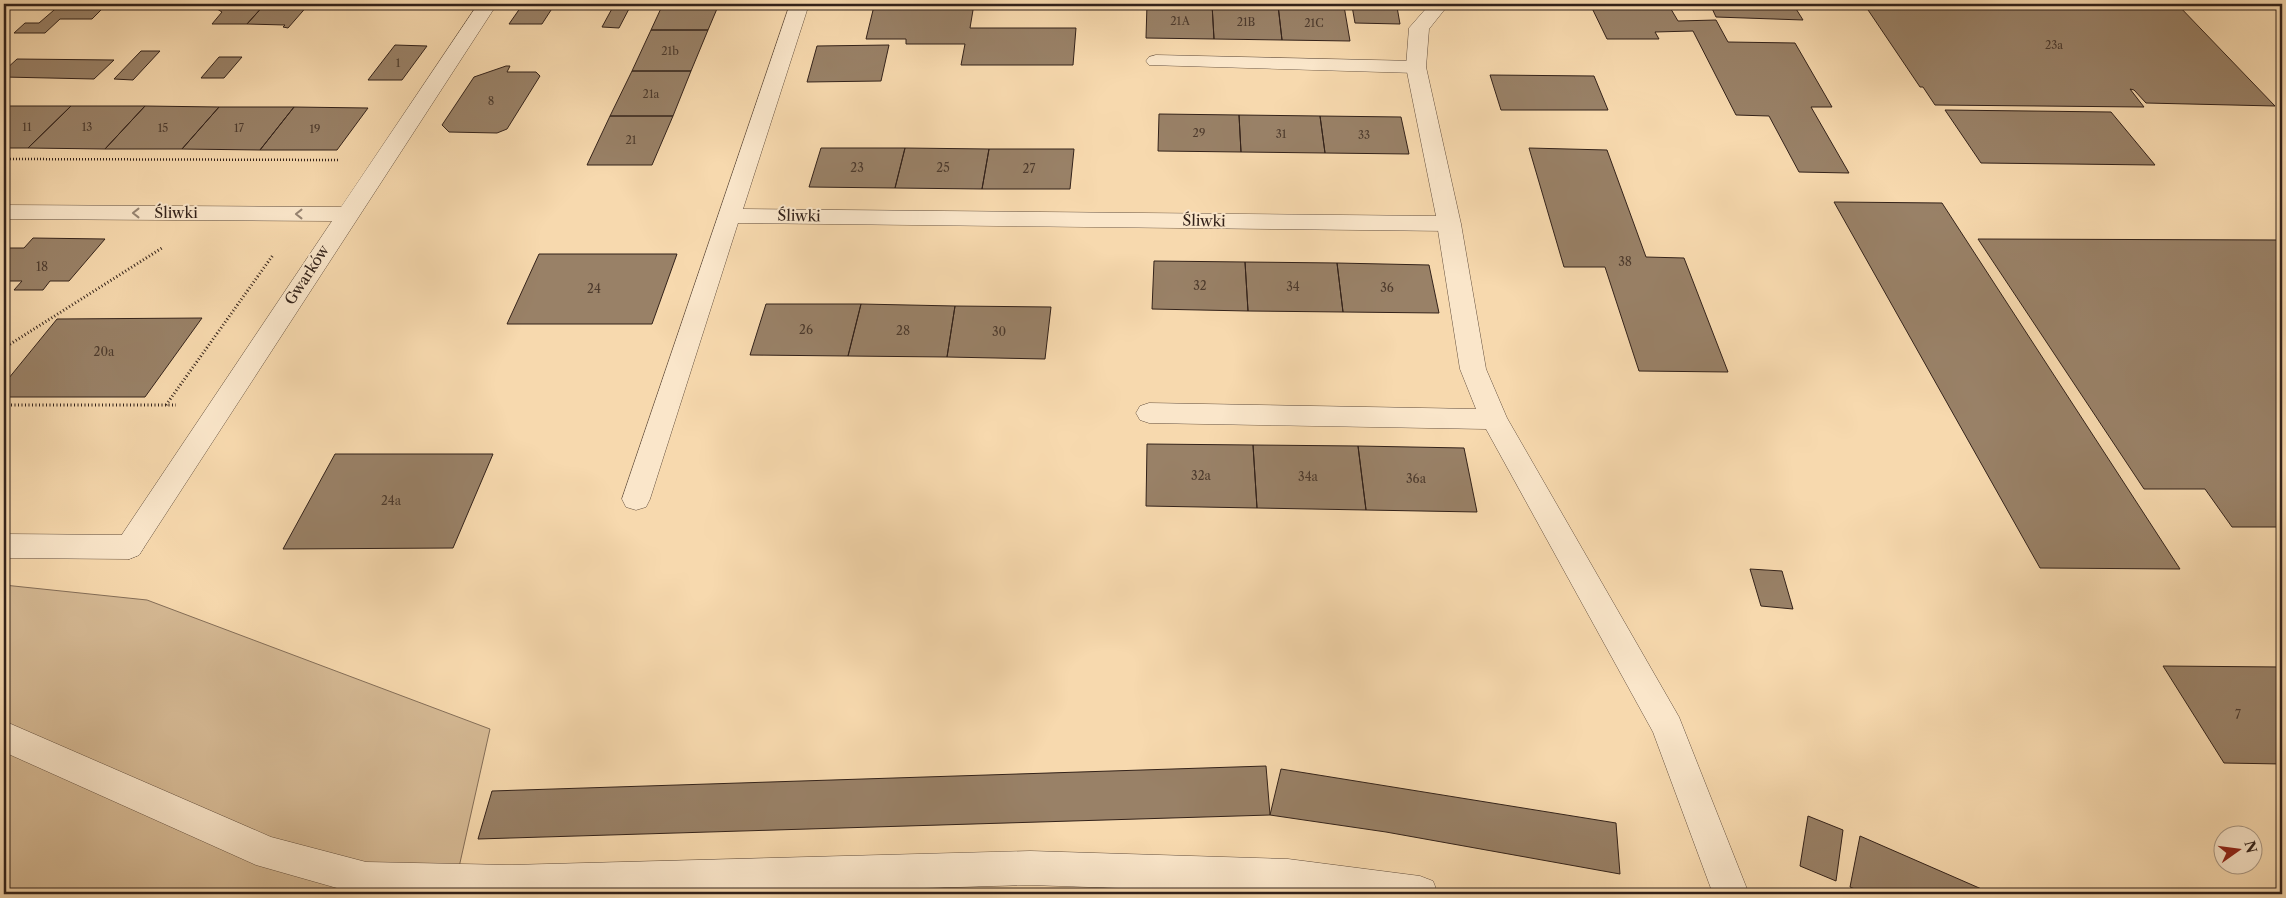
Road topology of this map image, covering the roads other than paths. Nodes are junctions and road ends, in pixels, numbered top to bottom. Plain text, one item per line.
1 (487, 4) edge
2 (799, 4) edge
3 (1440, 4) edge
4 (1156, 61) dead end
5 (1416, 67) junction
6 (4, 212) edge
7 (347, 214) junction
8 (728, 216) junction
9 (1449, 224) junction
10 (1149, 413) dead end
11 (1494, 419) junction
12 (636, 499) dead end
13 (4, 546) edge
14 (4, 736) edge
15 (1420, 894) edge
16 (1731, 894) edge

1 - 7 street, Gwarków
2 - 8 street
3 - 5 street
4 - 5 street
5 - 9 street
7 -> 6 street, Śliwki
7 - 13 street, Gwarków
8 - 9 street, Śliwki
8 - 12 street
9 - 11 street
10 - 11 street
11 - 16 street
14 - 15 street

